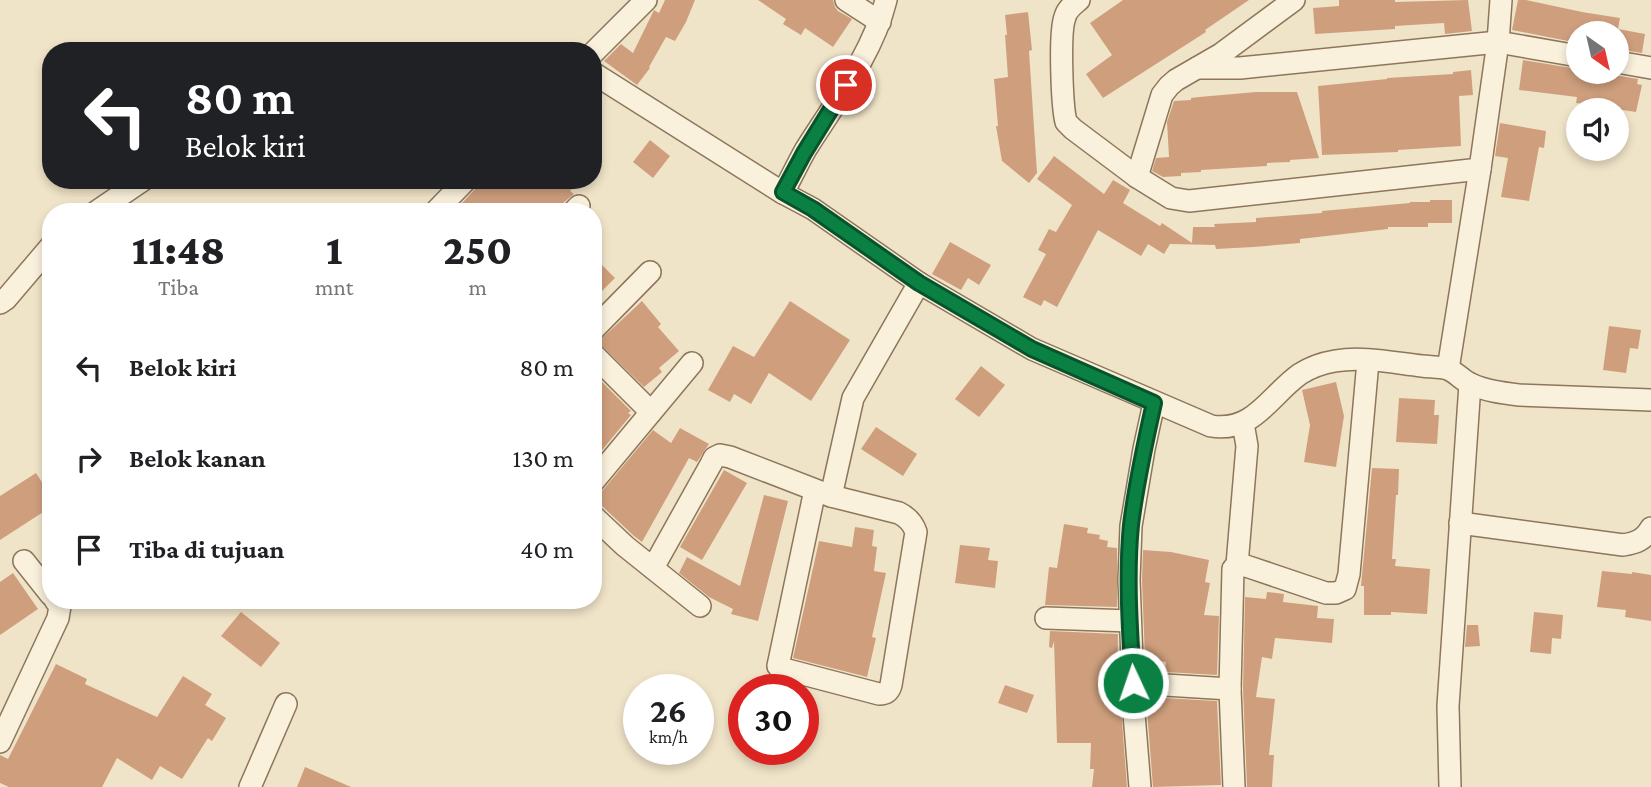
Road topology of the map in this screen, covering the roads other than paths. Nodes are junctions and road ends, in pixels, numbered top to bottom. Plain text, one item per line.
1 (846, 0) edge
2 (886, 0) edge
3 (1079, 0) edge
4 (1294, 0) edge
5 (1501, 0) edge
6 (638, 2) edge
7 (880, 22) junction
8 (602, 42) edge
9 (1498, 42) junction
10 (1566, 54) edge
11 (1629, 64) edge
12 (1197, 68) junction
13 (1651, 68) edge
14 (602, 79) edge
15 (1480, 169) junction
16 (1137, 177) junction
17 (130, 189) edge
18 (458, 189) edge
19 (783, 192) junction
20 (109, 203) edge
21 (444, 203) edge
22 (42, 257) edge
23 (650, 272) dead end
24 (919, 283) junction
25 (0, 303) edge
26 (602, 321) edge
27 (1368, 361) junction
28 (602, 363) edge
29 (692, 363) dead end
30 (1448, 369) junction
31 (1470, 384) junction
32 (1651, 400) edge
33 (1154, 403) junction
34 (651, 412) junction
35 (1243, 423) junction
36 (602, 471) edge
37 (823, 493) junction
38 (1460, 523) junction
39 (602, 524) edge
40 (1651, 528) edge
41 (24, 561) dead end
42 (1237, 565) junction
43 (653, 568) junction
44 (42, 583) edge
45 (700, 606) dead end
46 (60, 609) edge
47 (1046, 618) dead end
48 (1130, 621) junction
49 (1133, 683) junction
50 (1230, 689) junction
51 (286, 704) dead end
52 (0, 742) edge
53 (250, 787) edge
54 (1140, 787) edge
55 (1234, 787) edge
56 (1450, 787) edge

1 - 7 street
2 - 7 street
3 - 16 street
4 - 12 street
5 - 9 street
6 - 8 street
7 - 19 street
9 - 10 street
9 - 12 street
9 - 15 street
11 - 13 street
12 - 16 street
14 - 19 street
15 - 16 street
15 - 30 street
17 - 20 street
18 - 21 street
19 - 24 street
22 - 25 street
23 - 26 street
24 - 33 street
24 - 37 street
27 - 30 street
27 - 35 street
27 - 42 street
28 - 34 street
29 - 34 street
30 - 31 street
31 - 32 street
31 - 38 street
33 - 35 street
33 - 48 street
34 - 36 street
35 - 42 street
37 - 37 street
37 - 43 street
38 - 40 street
38 - 56 street
39 - 43 street
41 - 44 street
42 - 50 street
43 - 45 street
46 - 52 street
47 - 48 street
48 - 49 street
49 - 50 street
49 - 54 street
50 - 55 street
51 - 53 street

